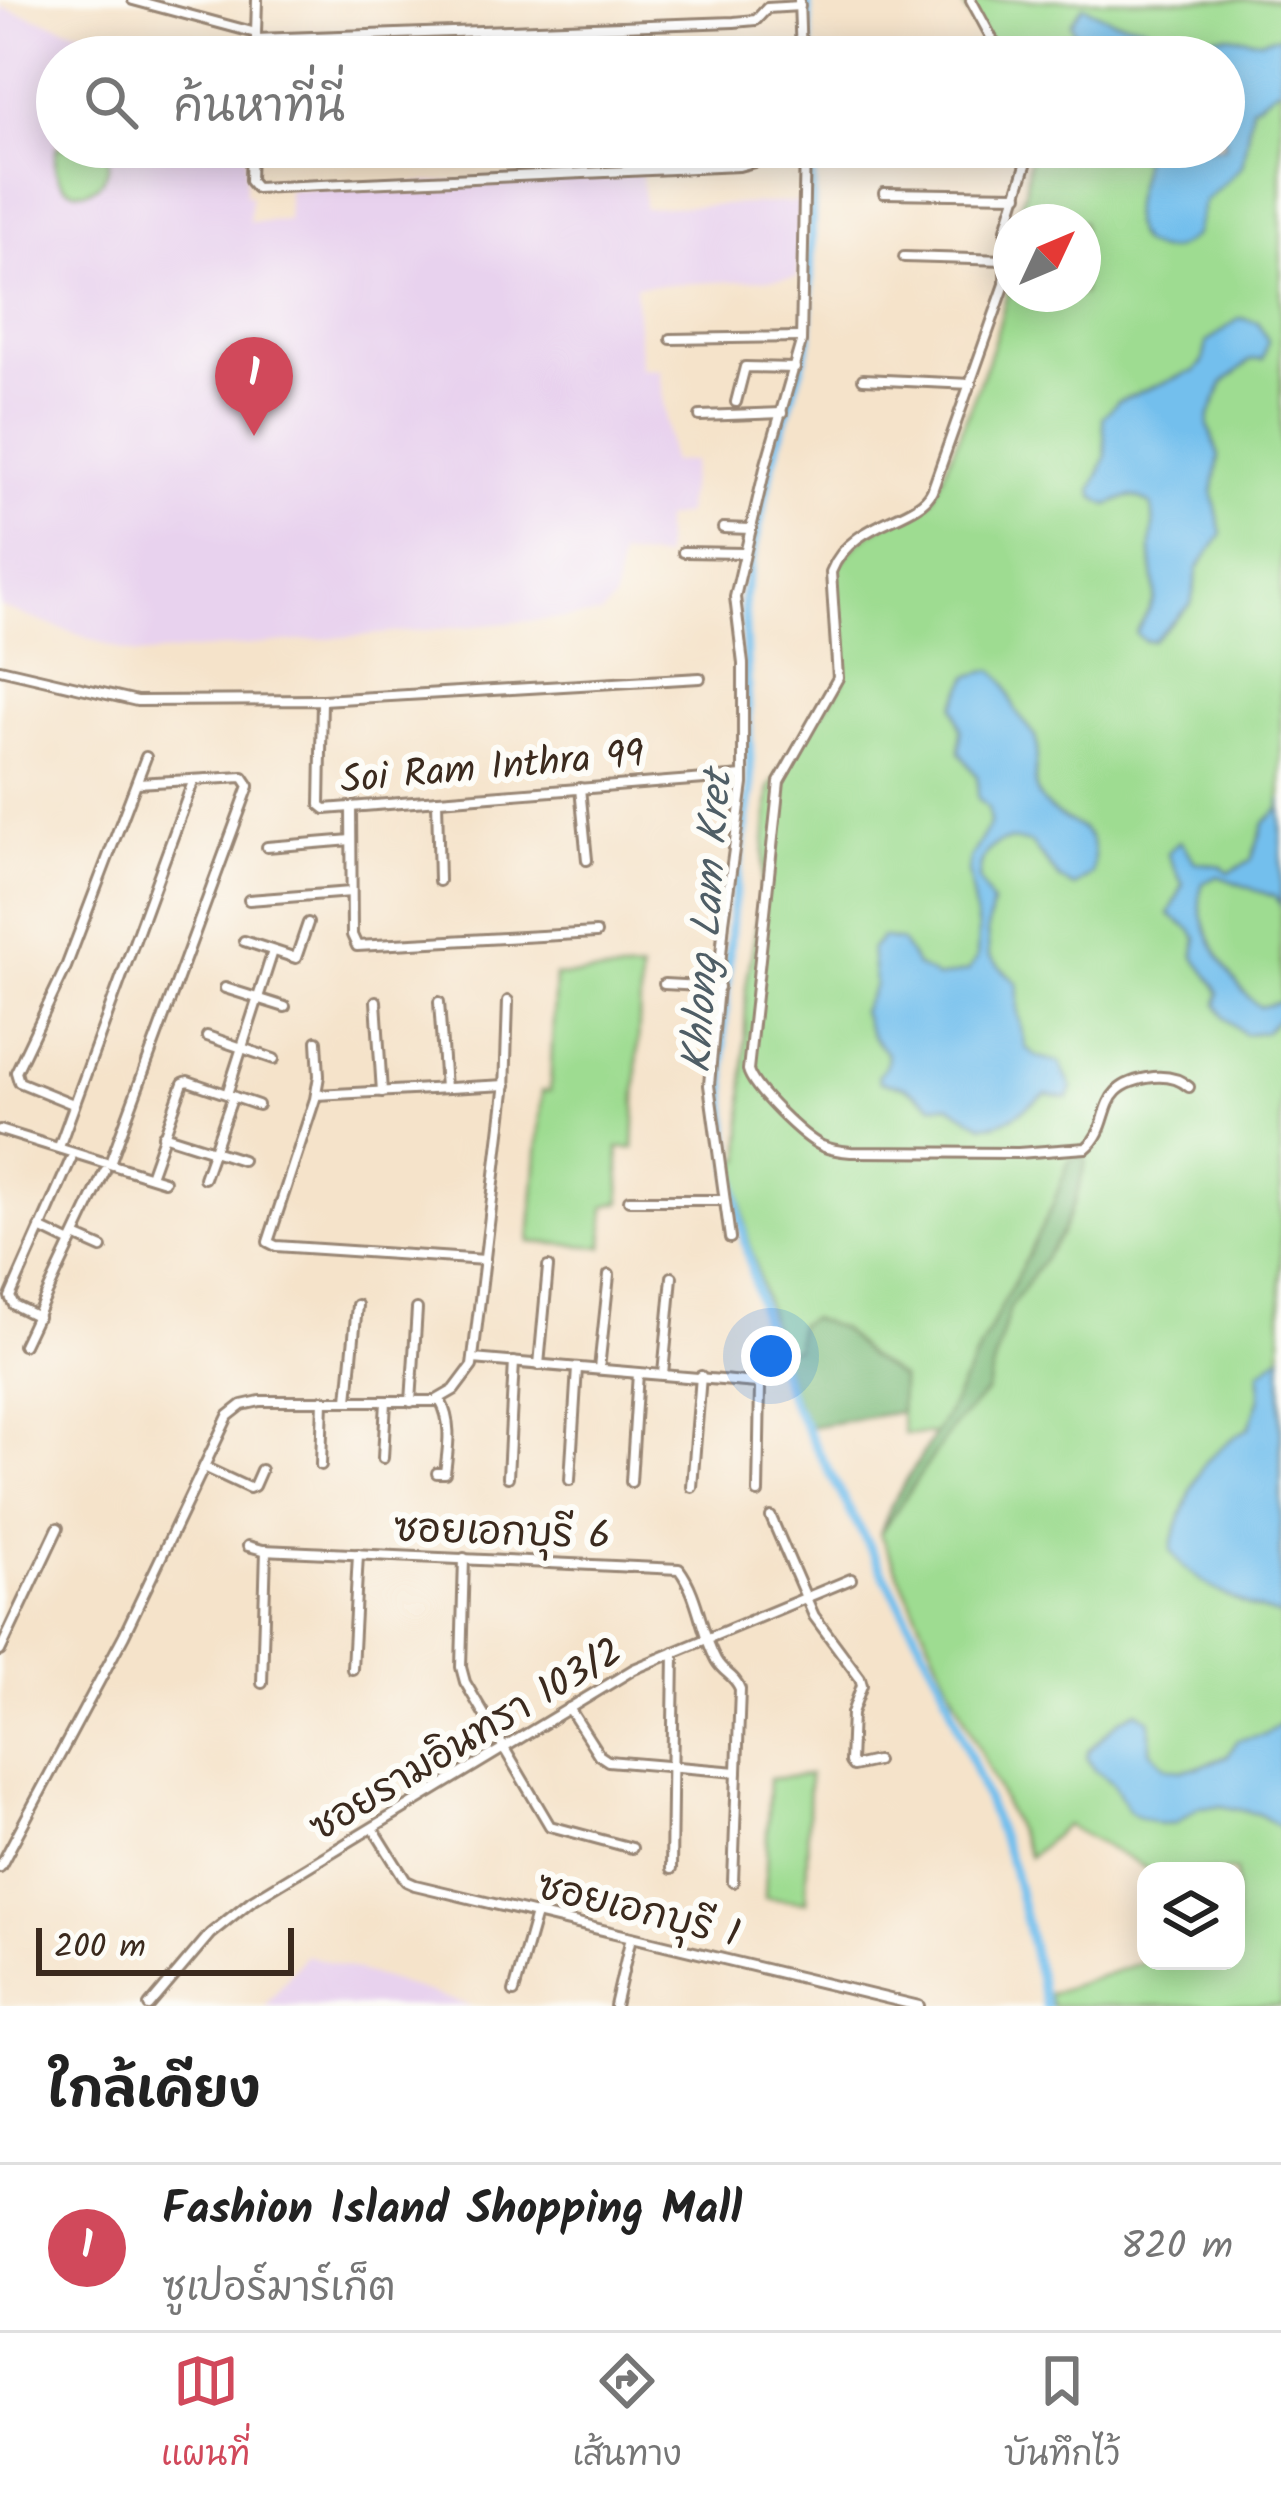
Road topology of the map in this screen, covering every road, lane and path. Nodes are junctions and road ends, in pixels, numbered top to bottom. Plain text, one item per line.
1 (133, 0) edge
2 (257, 0) edge
3 (971, 0) edge
4 (800, 3) edge
5 (256, 36) junction
6 (801, 36) edge
7 (991, 36) edge
8 (250, 168) edge
9 (695, 168) edge
10 (805, 168) edge
11 (1023, 168) edge
12 (884, 193) dead end
13 (1018, 195) junction
14 (1015, 204) edge
15 (904, 257) dead end
16 (993, 260) edge
17 (995, 312) edge
18 (801, 337) junction
19 (671, 339) dead end
20 (795, 368) junction
21 (863, 379) dead end
22 (971, 384) junction
23 (736, 402) dead end
24 (783, 413) junction
25 (700, 416) dead end
26 (723, 528) dead end
27 (751, 529) junction
28 (682, 552) dead end
29 (744, 553) junction
30 (0, 669) edge
31 (700, 679) dead end
32 (322, 700) junction
33 (146, 757) dead end
34 (743, 776) junction
35 (194, 782) junction
36 (136, 783) junction
37 (580, 788) junction
38 (437, 800) junction
39 (351, 808) junction
40 (351, 840) junction
41 (267, 847) dead end
42 (587, 860) dead end
43 (439, 881) dead end
44 (351, 892) junction
45 (249, 900) dead end
46 (308, 923) dead end
47 (596, 932) dead end
48 (244, 941) dead end
49 (273, 951) junction
50 (664, 984) dead end
51 (718, 987) junction
52 (225, 988) dead end
53 (257, 999) junction
54 (376, 1001) dead end
55 (508, 1001) dead end
56 (440, 1002) dead end
57 (285, 1007) dead end
58 (207, 1036) dead end
59 (316, 1041) dead end
60 (242, 1047) junction
61 (274, 1059) dead end
62 (506, 1085) junction
63 (1190, 1087) dead end
64 (445, 1088) junction
65 (382, 1092) junction
66 (230, 1095) junction
67 (316, 1095) junction
68 (73, 1104) junction
69 (258, 1105) dead end
70 (0, 1130) edge
71 (164, 1135) junction
72 (59, 1147) junction
73 (213, 1150) junction
74 (71, 1159) dead end
75 (242, 1160) dead end
76 (108, 1167) junction
77 (150, 1176) junction
78 (203, 1178) dead end
79 (164, 1181) dead end
80 (629, 1200) dead end
81 (722, 1200) junction
82 (40, 1228) junction
83 (730, 1238) dead end
84 (73, 1239) junction
85 (102, 1248) dead end
86 (485, 1260) junction
87 (548, 1268) dead end
88 (609, 1275) dead end
89 (672, 1277) dead end
90 (357, 1305) dead end
91 (417, 1309) dead end
92 (38, 1317) junction
93 (23, 1345) dead end
94 (473, 1359) junction
95 (514, 1363) junction
96 (539, 1364) junction
97 (577, 1368) junction
98 (599, 1370) junction
99 (638, 1373) junction
100 (663, 1374) junction
101 (701, 1376) junction
102 (322, 1400) junction
103 (348, 1400) junction
104 (440, 1400) junction
105 (386, 1401) junction
106 (411, 1402) junction
107 (383, 1458) dead end
108 (320, 1465) dead end
109 (204, 1467) junction
110 (261, 1470) dead end
111 (437, 1473) dead end
112 (508, 1477) dead end
113 (570, 1480) dead end
114 (631, 1482) dead end
115 (692, 1487) dead end
116 (758, 1493) dead end
117 (771, 1517) dead end
118 (58, 1528) dead end
119 (248, 1546) dead end
120 (266, 1550) junction
121 (358, 1554) junction
122 (464, 1558) junction
123 (850, 1579) dead end
124 (806, 1599) junction
125 (708, 1638) junction
126 (0, 1651) edge
127 (674, 1652) junction
128 (352, 1669) dead end
129 (262, 1683) dead end
130 (569, 1708) junction
131 (504, 1748) junction
132 (876, 1761) dead end
133 (674, 1768) junction
134 (737, 1772) junction
135 (373, 1828) junction
136 (632, 1848) dead end
137 (0, 1867) edge
138 (671, 1869) dead end
139 (733, 1882) dead end
140 (536, 1914) junction
141 (631, 1937) junction
142 (514, 1992) dead end
143 (149, 2006) edge
144 (616, 2006) edge
145 (919, 2006) edge

1 - 5 street
2 - 5 street
3 - 7 street
4 - 5 street
4 - 6 street
8 - 9 street
10 - 18 street
11 - 13 street
12 - 13 street
13 - 14 street
15 - 16 street
17 - 22 street
18 - 19 street
18 - 20 street
20 - 23 street
20 - 24 street
21 - 22 street
22 - 63 street
24 - 25 street
24 - 27 street
26 - 27 street
27 - 29 street
28 - 29 street
29 - 34 street
30 - 32 street, Soi Ram Inthra 99
31 - 32 street
32 - 39 street, Soi Ram Inthra 99
33 - 36 street
34 - 37 street, Soi Ram Inthra 99
34 - 51 street
35 - 36 street
35 - 68 street
35 - 76 street
36 - 68 street
37 - 38 street, Soi Ram Inthra 99
37 - 42 street
38 - 39 street, Soi Ram Inthra 99
38 - 43 street
39 - 40 street
40 - 41 street
40 - 44 street
44 - 45 street
44 - 47 street
46 - 49 street
48 - 49 street
49 - 53 street
50 - 51 street
51 - 81 street
52 - 53 street
53 - 57 street
53 - 60 street
54 - 65 street
55 - 62 street
56 - 64 street
58 - 60 street
59 - 67 street
60 - 61 street
60 - 66 street
62 - 64 street
62 - 86 street
64 - 65 street
65 - 67 street
66 - 69 street
66 - 71 street
66 - 73 street
67 - 86 street
68 - 72 street
70 - 72 street
71 - 73 street
71 - 77 street
72 - 76 street
73 - 75 street
73 - 78 street
74 - 82 street
76 - 77 street
76 - 84 street
77 - 79 street
80 - 81 street
81 - 83 street
82 - 84 street
82 - 92 street
84 - 85 street
84 - 92 street
86 - 94 street
87 - 96 street
88 - 98 street
89 - 100 street
90 - 103 street
91 - 106 street
92 - 93 street
94 - 95 street
94 - 104 street
95 - 96 street
95 - 112 street
96 - 97 street
97 - 98 street
97 - 113 street
98 - 99 street
99 - 100 street
99 - 114 street
100 - 101 street
101 - 115 street
101 - 116 street
102 - 103 street
102 - 108 street
102 - 109 street
103 - 105 street
104 - 106 street
104 - 111 street
105 - 106 street
105 - 107 street
109 - 110 street
109 - 137 street
117 - 124 street
118 - 126 street
119 - 120 street, ซอยเอกบุรี 6
120 - 121 street, ซอยเอกบุรี 6
120 - 129 street
121 - 122 street, ซอยเอกบุรี 6
121 - 128 street
122 - 125 street, ซอยเอกบุรี 6
122 - 131 street
123 - 124 street, ซอยรามอินทรา 103/2
124 - 125 street, ซอยรามอินทรา 103/2
124 - 132 street
125 - 127 street, ซอยรามอินทรา 103/2
125 - 134 street
127 - 130 street, ซอยรามอินทรา 103/2
127 - 133 street
130 - 131 street, ซอยรามอินทรา 103/2
130 - 133 street
131 - 135 street, ซอยรามอินทรา 103/2
131 - 136 street
133 - 134 street
133 - 138 street
134 - 139 street
135 - 140 street, ซอยเอกบุรี 1
135 - 143 street, ซอยรามอินทรา 103/2
140 - 141 street, ซอยเอกบุรี 1
140 - 142 street
141 - 144 street
141 - 145 street, ซอยเอกบุรี 1

